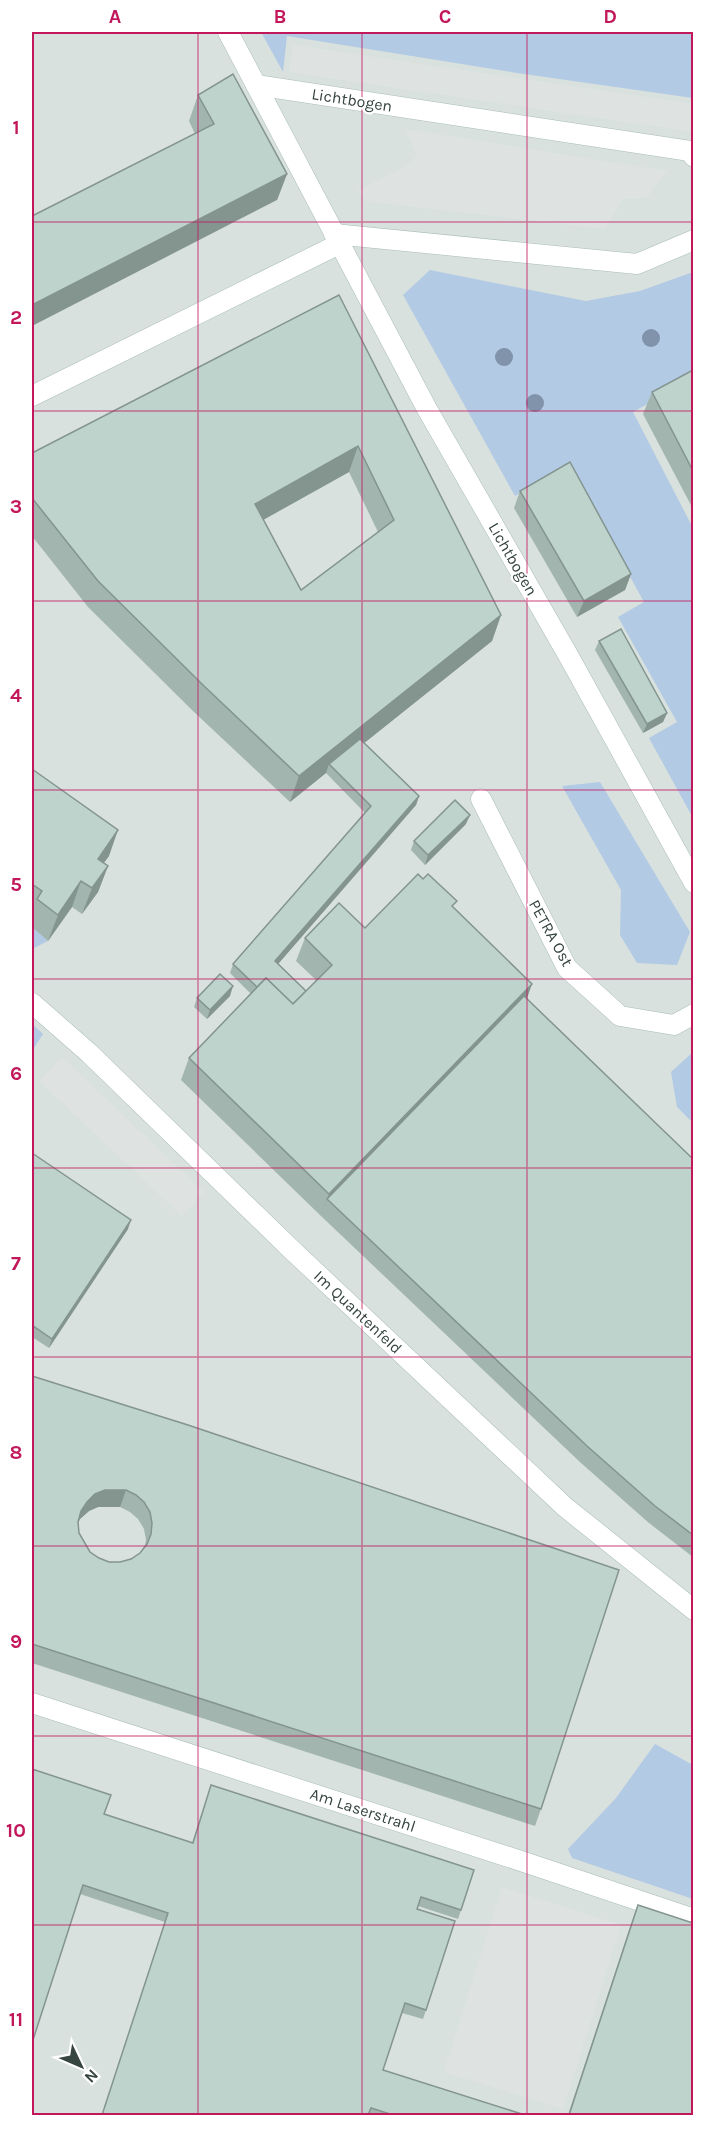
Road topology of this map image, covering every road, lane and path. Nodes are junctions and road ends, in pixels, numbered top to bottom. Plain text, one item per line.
1 (228, 32) edge
2 (256, 85) junction
3 (693, 157) edge
4 (336, 239) junction
5 (693, 240) edge
6 (32, 396) edge
7 (481, 799) dead end
8 (693, 883) edge
9 (32, 1003) edge
10 (693, 1014) edge
11 (693, 1610) edge
12 (32, 1703) edge
13 (693, 1919) edge

1 - 2 lane, Lichtbogen
2 - 3 lane, Lichtbogen
2 - 4 lane, Lichtbogen
4 - 5 lane
4 - 6 lane
4 - 8 lane, Lichtbogen
7 - 10 lane, PETRA Ost
9 - 11 lane, Im Quantenfeld
12 - 13 lane, Am Laserstrahl

